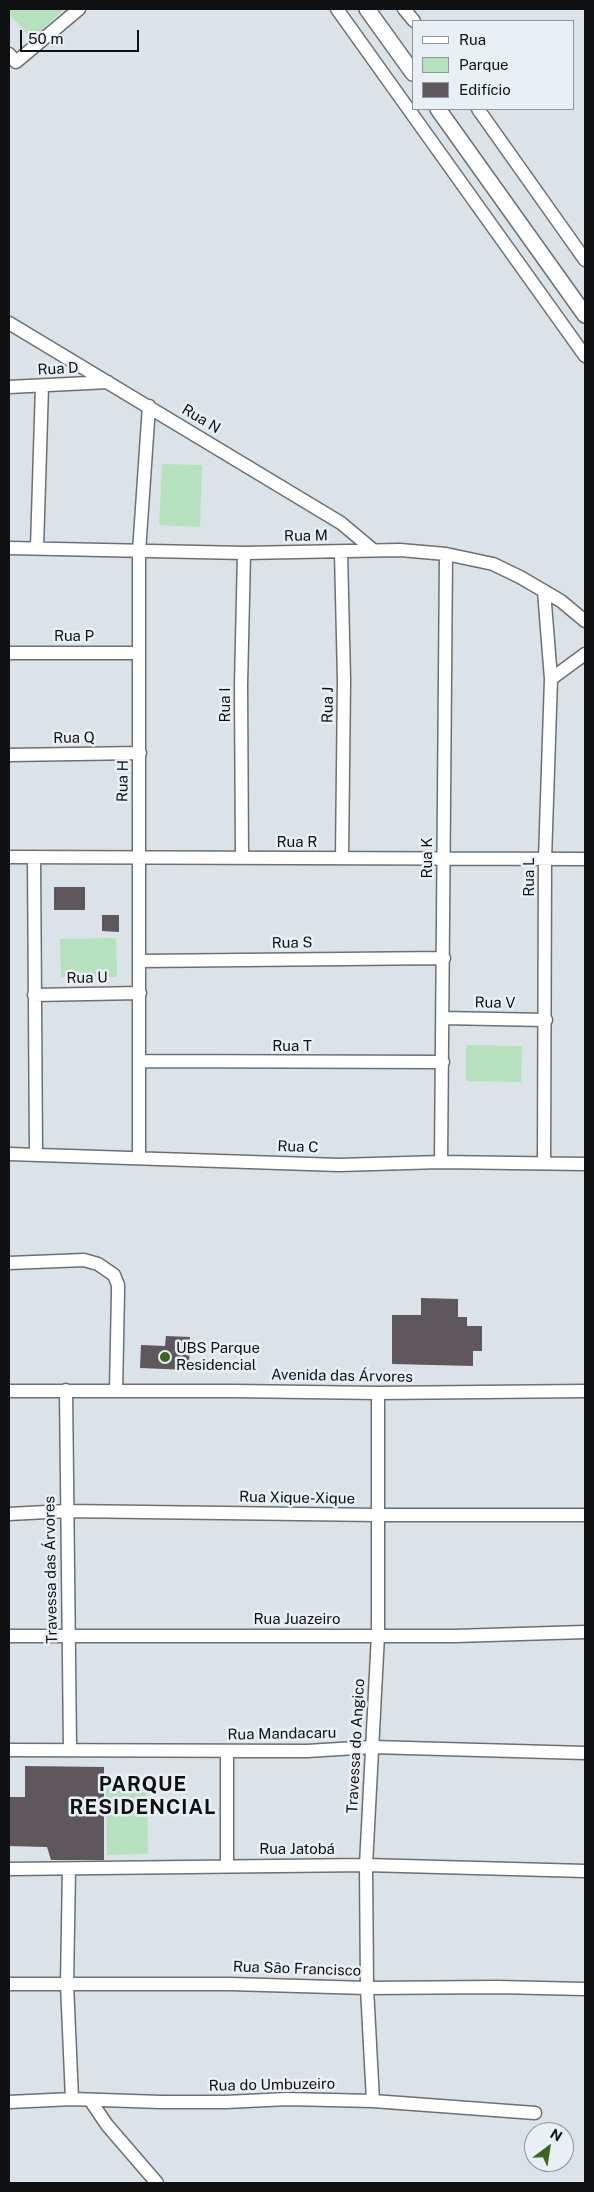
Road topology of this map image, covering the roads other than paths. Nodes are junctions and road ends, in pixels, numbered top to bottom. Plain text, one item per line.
1 (79, 9) edge
2 (337, 9) edge
3 (367, 9) edge
4 (404, 9) edge
5 (413, 20) edge
6 (9, 54) edge
7 (412, 72) edge
8 (439, 110) edge
9 (479, 110) edge
10 (585, 260) edge
11 (585, 315) edge
12 (9, 323) edge
13 (585, 356) edge
14 (108, 382) junction
15 (42, 386) junction
16 (9, 387) edge
17 (149, 406) junction
18 (9, 548) edge
19 (37, 548) junction
20 (372, 550) junction
21 (139, 552) junction
22 (341, 552) junction
23 (244, 553) junction
24 (446, 554) junction
25 (544, 591) junction
26 (585, 620) edge
27 (9, 653) edge
28 (140, 653) junction
29 (585, 654) edge
30 (552, 679) junction
31 (140, 753) junction
32 (9, 755) edge
33 (9, 857) edge
34 (34, 857) junction
35 (138, 857) junction
36 (242, 858) junction
37 (342, 858) junction
38 (443, 858) junction
39 (545, 859) junction
40 (585, 859) edge
41 (444, 958) junction
42 (141, 961) junction
43 (140, 993) junction
44 (34, 994) junction
45 (443, 1018) junction
46 (546, 1020) junction
47 (140, 1061) junction
48 (443, 1062) junction
49 (9, 1154) edge
50 (36, 1154) junction
51 (139, 1157) junction
52 (441, 1162) junction
53 (544, 1163) junction
54 (585, 1164) edge
55 (9, 1263) edge
56 (66, 1390) junction
57 (9, 1391) edge
58 (116, 1391) junction
59 (585, 1391) edge
60 (378, 1393) junction
61 (66, 1511) junction
62 (9, 1514) edge
63 (378, 1515) junction
64 (585, 1515) edge
65 (585, 1632) edge
66 (378, 1635) junction
67 (9, 1636) edge
68 (69, 1636) junction
69 (372, 1748) junction
70 (70, 1749) junction
71 (9, 1750) edge
72 (227, 1751) junction
73 (585, 1753) edge
74 (366, 1865) junction
75 (227, 1866) junction
76 (9, 1869) edge
77 (69, 1869) junction
78 (585, 1871) edge
79 (9, 1984) edge
80 (67, 1984) junction
81 (367, 1988) junction
82 (585, 1989) edge
83 (72, 2099) junction
84 (90, 2100) junction
85 (372, 2101) junction
86 (9, 2102) edge
87 (535, 2113) dead end
88 (157, 2183) edge

1 - 6 street
2 - 13 street
3 - 7 street
4 - 5 street
8 - 11 street
9 - 10 street
12 - 14 street, Rua N
14 - 15 street, Rua D
14 - 17 street, Rua N
15 - 16 street, Rua D
15 - 19 street
17 - 20 street, Rua N
17 - 21 street, Rua H
18 - 19 street, Rua M
19 - 21 street, Rua M
20 - 22 street, Rua M
20 - 24 street, Rua M
21 - 23 street, Rua M
21 - 28 street, Rua H
22 - 23 street, Rua M
22 - 37 street, Rua J
23 - 36 street, Rua I
24 - 25 street, Rua M
24 - 38 street, Rua K
25 - 26 street, Rua M
25 - 30 street, Rua L
27 - 28 street, Rua P
28 - 31 street, Rua H
29 - 30 street
30 - 39 street, Rua L
31 - 32 street, Rua Q
31 - 35 street, Rua H
33 - 34 street, Rua R
34 - 35 street, Rua R
34 - 44 street
35 - 36 street, Rua R
35 - 42 street, Rua H
36 - 37 street, Rua R
37 - 38 street, Rua R
38 - 39 street, Rua R
38 - 41 street, Rua K
39 - 40 street, Rua R
39 - 46 street, Rua L
41 - 42 street, Rua S
41 - 45 street, Rua K
42 - 43 street, Rua H
43 - 44 street, Rua U
43 - 47 street, Rua H
44 - 50 street
45 - 46 street, Rua V
45 - 48 street, Rua K
46 - 53 street, Rua L
47 - 48 street, Rua T
47 - 51 street, Rua H
48 - 52 street, Rua K
49 - 50 street, Rua C
50 - 51 street, Rua C
51 - 52 street, Rua C
52 - 53 street, Rua C
53 - 54 street, Rua C
55 - 58 street
56 - 57 street, Avenida das Árvores
56 - 58 street, Avenida das Árvores
56 - 61 street, Travessa das Árvores
58 - 60 street, Avenida das Árvores
59 - 60 street, Avenida das Árvores
60 - 63 street, Travessa do Angico
61 - 62 street, Rua Xique-Xique
61 - 63 street, Rua Xique-Xique
61 - 68 street, Travessa das Árvores
63 - 64 street, Rua Xique-Xique
63 - 66 street, Travessa do Angico
65 - 66 street, Rua Juazeiro
66 - 68 street, Rua Juazeiro
66 - 69 street, Travessa do Angico
67 - 68 street, Rua Juazeiro
68 - 70 street, Travessa das Árvores
69 - 72 street, Rua Mandacaru
69 - 73 street, Rua Mandacaru
69 - 74 street, Travessa do Angico
70 - 71 street, Rua Mandacaru
70 - 72 street, Rua Mandacaru
72 - 75 street
74 - 75 street, Rua Jatobá
74 - 78 street, Rua Jatobá
74 - 81 street, Travessa do Angico
75 - 77 street, Rua Jatobá
76 - 77 street, Rua Jatobá
77 - 80 street
79 - 80 street, Rua São Francisco
80 - 81 street, Rua São Francisco
80 - 83 street
81 - 82 street, Rua São Francisco
81 - 85 street, Travessa do Angico
83 - 84 street, Rua do Umbuzeiro
83 - 86 street, Rua do Umbuzeiro
84 - 85 street, Rua do Umbuzeiro
84 - 88 street
85 - 87 street, Rua do Umbuzeiro

